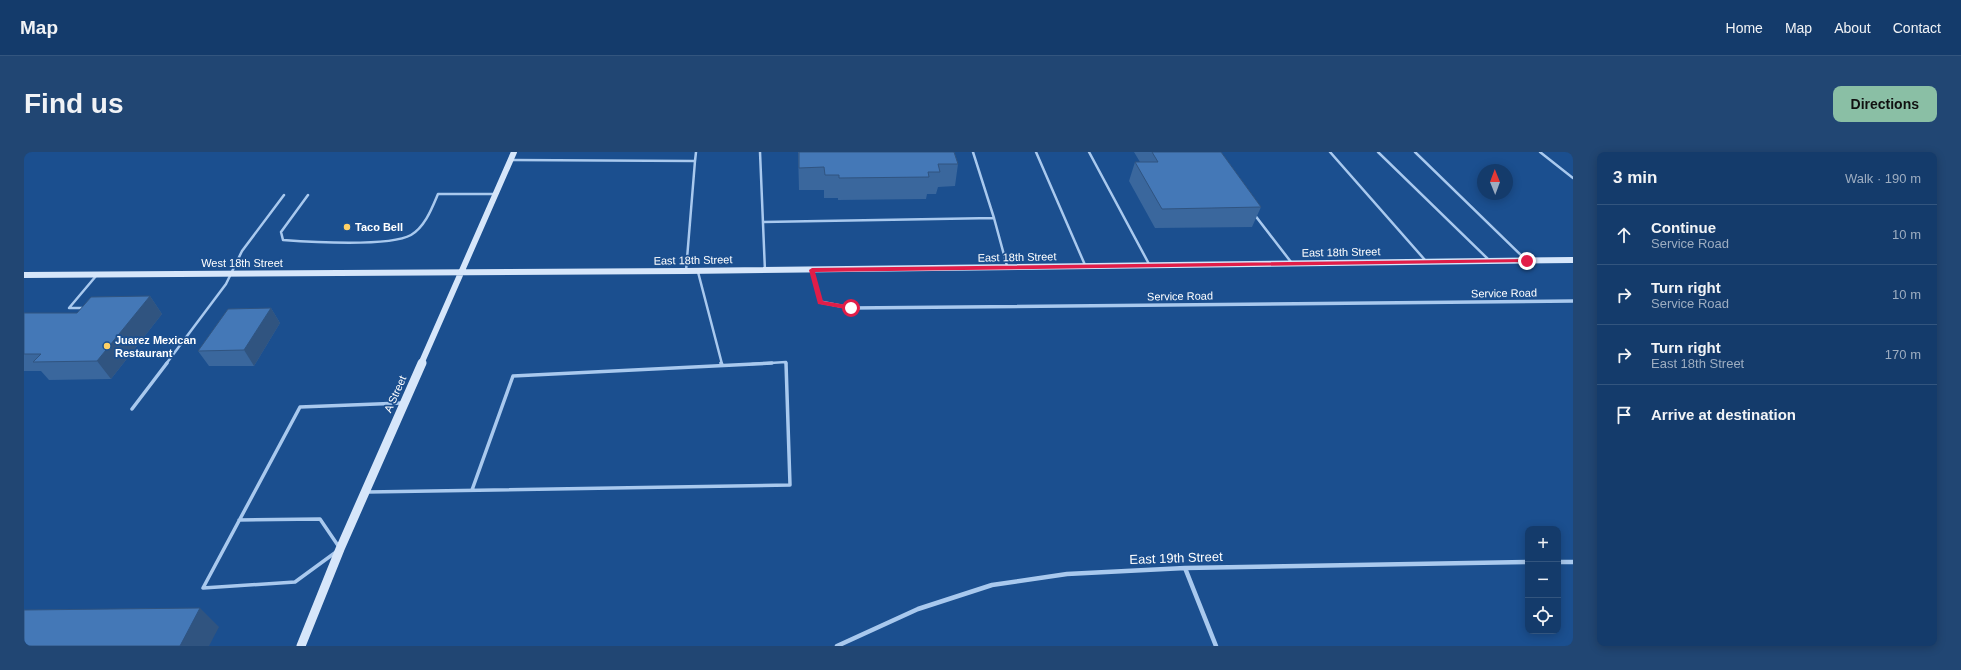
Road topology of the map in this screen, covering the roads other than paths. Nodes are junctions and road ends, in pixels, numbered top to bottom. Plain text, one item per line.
1 (514, 152) edge
2 (696, 152) edge
3 (760, 152) edge
4 (973, 152) edge
5 (1036, 152) edge
6 (1089, 152) edge
7 (1330, 152) edge
8 (1378, 152) edge
9 (1415, 152) edge
10 (1540, 152) edge
11 (510, 160) junction
12 (695, 161) junction
13 (1573, 178) edge
14 (494, 194) junction
15 (284, 195) dead end
16 (308, 195) dead end
17 (1250, 208) edge
18 (994, 218) junction
19 (763, 222) junction
20 (1573, 260) edge
21 (1490, 261) junction
22 (1527, 261) junction
23 (1427, 262) junction
24 (1292, 264) junction
25 (1150, 266) junction
26 (1086, 267) junction
27 (1007, 268) junction
28 (812, 270) junction
29 (686, 271) junction
30 (698, 271) junction
31 (764, 271) junction
32 (460, 273) junction
33 (98, 274) junction
34 (230, 274) junction
35 (24, 275) edge
36 (1573, 301) edge
37 (90, 307) edge
38 (722, 365) junction
39 (404, 403) junction
40 (132, 409) dead end
41 (472, 490) junction
42 (366, 492) junction
43 (239, 520) junction
44 (340, 549) junction
45 (1525, 562) edge
46 (1561, 562) edge
47 (1573, 562) edge
48 (1185, 568) junction
49 (301, 646) edge
50 (837, 646) edge
51 (1216, 646) edge

1 - 11 main road, A Street
2 - 12 lane
3 - 19 lane
4 - 18 lane
5 - 26 lane
6 - 25 lane
7 - 23 lane
8 - 21 lane
9 - 22 lane
10 - 13 lane
11 - 12 lane
11 - 14 main road, A Street
12 - 29 lane
14 - 16 lane
14 - 32 main road, A Street
15 - 34 lane
17 - 24 lane
18 - 19 lane
18 - 27 lane
19 - 31 lane
20 - 22 main road, East 18th Street
21 - 22 main road, East 18th Street
21 - 23 main road, East 18th Street
23 - 24 main road, East 18th Street
24 - 25 main road, East 18th Street
25 - 26 main road, East 18th Street
26 - 27 main road, East 18th Street
27 - 28 main road, East 18th Street
28 - 31 main road, East 18th Street
28 - 36 street, Service Road
29 - 30 main road, East 18th Street
29 - 32 main road, East 18th Street
30 - 31 main road, East 18th Street
30 - 38 lane
32 - 34 main road, West 18th Street
32 - 39 main road, A Street
33 - 34 main road, West 18th Street
33 - 35 main road, West 18th Street
33 - 37 lane
34 - 40 lane
38 - 41 lane
38 - 41 lane
39 - 42 main road, A Street
39 - 43 lane
41 - 42 lane
42 - 44 main road, A Street
43 - 44 lane
43 - 44 lane
44 - 49 main road, A Street
45 - 48 street, East 19th Street
46 - 47 street
48 - 50 street, East 19th Street
48 - 51 street

